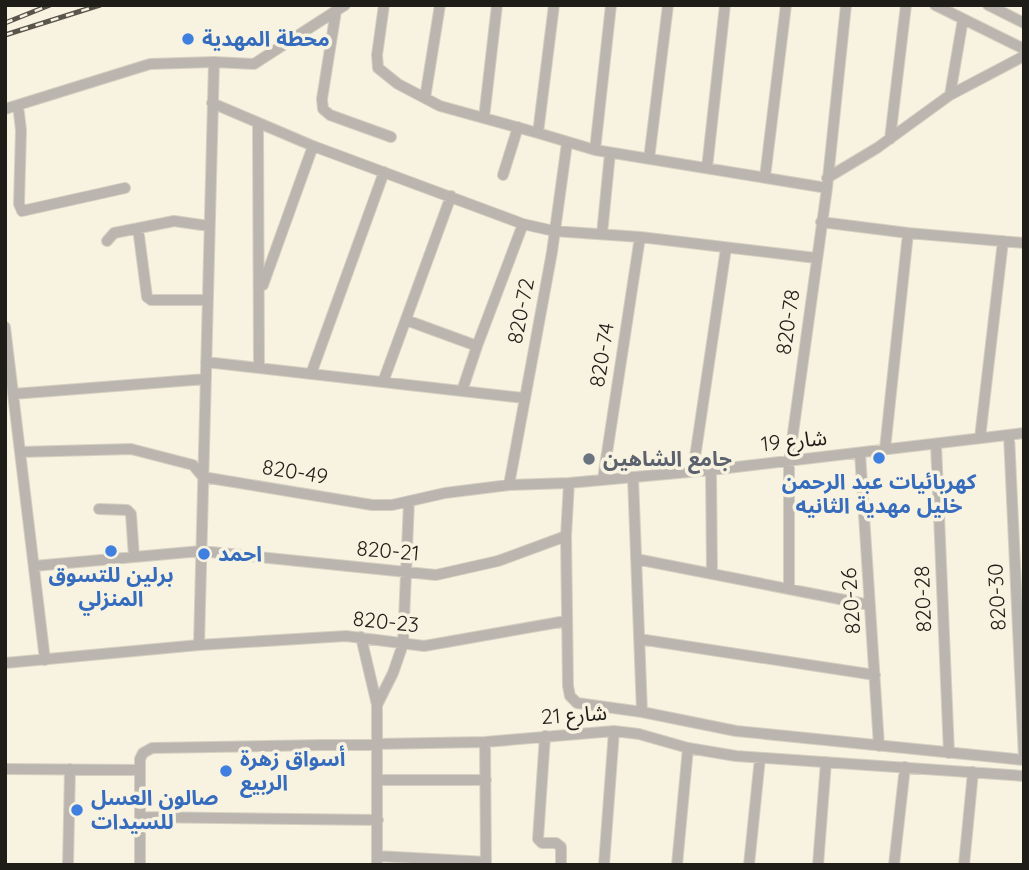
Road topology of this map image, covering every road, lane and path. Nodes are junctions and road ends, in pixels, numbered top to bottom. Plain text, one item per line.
1 (384, 5) edge
2 (440, 5) edge
3 (497, 5) edge
4 (554, 5) edge
5 (611, 5) edge
6 (668, 5) edge
7 (725, 5) edge
8 (786, 5) edge
9 (846, 5) edge
10 (906, 5) edge
11 (935, 5) edge
12 (988, 5) edge
13 (341, 8) edge
14 (963, 19) junction
15 (1024, 23) edge
16 (1024, 48) edge
17 (1024, 56) edge
18 (214, 62) junction
19 (950, 96) junction
20 (425, 98) junction
21 (212, 103) junction
22 (18, 105) junction
23 (5, 109) edge
24 (484, 118) junction
25 (258, 123) junction
26 (518, 127) junction
27 (538, 133) junction
28 (391, 137) dead end
29 (890, 139) junction
30 (567, 143) junction
31 (313, 146) junction
32 (595, 150) junction
33 (610, 153) junction
34 (649, 159) junction
35 (707, 169) junction
36 (384, 172) junction
37 (503, 175) dead end
38 (765, 177) junction
39 (827, 183) junction
40 (125, 188) dead end
41 (451, 196) junction
42 (821, 222) junction
43 (523, 224) junction
44 (209, 226) junction
45 (138, 228) junction
46 (554, 231) junction
47 (908, 233) junction
48 (602, 234) junction
49 (640, 236) junction
50 (107, 241) dead end
51 (1003, 241) junction
52 (1024, 243) edge
53 (726, 248) junction
54 (816, 258) junction
55 (260, 294) junction
56 (207, 300) junction
57 (405, 320) junction
58 (5, 327) edge
59 (477, 346) junction
60 (206, 362) junction
61 (259, 368) junction
62 (311, 374) junction
63 (206, 379) junction
64 (383, 382) junction
65 (462, 391) junction
66 (11, 398) edge
67 (524, 398) junction
68 (1024, 433) edge
69 (1009, 435) junction
70 (980, 438) junction
71 (936, 444) junction
72 (885, 449) junction
73 (20, 452) junction
74 (860, 453) junction
75 (789, 461) junction
76 (711, 470) junction
77 (693, 471) junction
78 (204, 477) junction
79 (633, 477) junction
80 (603, 479) junction
81 (569, 483) junction
82 (509, 485) junction
83 (409, 501) junction
84 (99, 509) dead end
85 (566, 536) junction
86 (201, 551) junction
87 (134, 557) junction
88 (636, 559) junction
89 (34, 566) junction
90 (406, 573) junction
91 (712, 574) junction
92 (789, 589) junction
93 (870, 605) junction
94 (1021, 620) edge
95 (566, 621) junction
96 (361, 637) junction
97 (639, 639) junction
98 (403, 644) junction
99 (199, 645) junction
100 (45, 660) junction
101 (5, 663) edge
102 (875, 675) junction
103 (1022, 690) edge
104 (377, 705) junction
105 (642, 712) junction
106 (614, 730) junction
107 (545, 736) junction
108 (485, 742) junction
109 (378, 745) junction
110 (879, 746) junction
111 (688, 748) junction
112 (949, 753) junction
113 (760, 758) junction
114 (1024, 759) edge
115 (826, 762) junction
116 (905, 767) junction
117 (5, 769) edge
118 (70, 769) junction
119 (140, 769) junction
120 (973, 772) junction
121 (1024, 776) edge
122 (378, 780) junction
123 (486, 780) junction
124 (140, 817) junction
125 (378, 820) junction
126 (377, 860) edge
127 (486, 863) edge
128 (68, 865) edge
129 (140, 865) edge
130 (561, 865) edge
131 (604, 865) edge
132 (677, 865) edge
133 (749, 865) edge
134 (818, 865) edge
135 (894, 865) edge
136 (964, 865) edge

1 - 20 street
2 - 20 street
3 - 24 street
4 - 27 street
5 - 32 street
6 - 34 street
7 - 35 street
8 - 38 street
9 - 39 street, 820-78
10 - 29 street
11 - 14 street
12 - 15 street
13 - 18 street
13 - 28 street
14 - 16 street
14 - 19 street
17 - 19 street
18 - 21 street
18 - 22 street
19 - 29 street
20 - 24 street
21 - 25 street
21 - 44 street
22 - 23 street
22 - 40 street
24 - 26 street
25 - 31 street
25 - 55 street
26 - 27 street
26 - 37 street
27 - 30 street
29 - 39 street
30 - 32 street
30 - 46 street, 820-72
31 - 36 street
31 - 55 street
32 - 33 street
33 - 34 street
33 - 48 street
34 - 35 street
35 - 38 street
36 - 41 street
36 - 62 street
38 - 39 street
39 - 42 street, 820-78
41 - 43 street
41 - 57 street
42 - 47 street
42 - 54 street, 820-78
43 - 46 street
43 - 59 street
44 - 45 street
44 - 56 street
45 - 50 street
45 - 56 street
46 - 48 street
46 - 67 street, 820-72
47 - 51 street
47 - 72 street
48 - 49 street
49 - 53 street
49 - 80 street, 820-74
51 - 52 street
51 - 70 street
53 - 54 street
53 - 77 street
54 - 75 street, 820-78
55 - 61 street
56 - 60 street
57 - 59 street
57 - 64 street
58 - 66 street
59 - 65 street
60 - 61 street
60 - 63 street
61 - 62 street
62 - 64 street
63 - 66 street
63 - 78 street
64 - 65 street
65 - 67 street
66 - 73 street
67 - 82 street, 820-72
68 - 69 street, شارع 19
69 - 70 street, شارع 19
69 - 94 street, 820-30
70 - 71 street, شارع 19
71 - 72 street, شارع 19
71 - 112 street, 820-28
72 - 74 street, شارع 19
73 - 78 street, 820-49
73 - 89 street
74 - 75 street, شارع 19
74 - 93 street, 820-26
75 - 76 street, شارع 19
75 - 92 street, 820-78
76 - 77 street, شارع 19
76 - 91 street
77 - 79 street, شارع 19
78 - 83 street, 820-49
78 - 86 street
79 - 80 street, شارع 19
79 - 88 street
80 - 81 street, شارع 19
81 - 82 street, 820-49
81 - 85 street
82 - 83 street, 820-49
83 - 90 street
84 - 87 street
85 - 90 street, 820-21
85 - 95 street
86 - 87 street, 820-21
86 - 90 street, 820-21
86 - 99 street
87 - 89 street, 820-21
88 - 91 street
88 - 97 street
89 - 100 street
90 - 98 street
91 - 92 street
92 - 93 street
93 - 102 street, 820-26
94 - 103 street, 820-30
95 - 98 street, 820-23
95 - 105 street, شارع 21
96 - 98 street, 820-23
96 - 99 street, 820-23
96 - 104 street
97 - 102 street
97 - 105 street
98 - 104 street
99 - 100 street, 820-23
100 - 101 street, 820-23
102 - 110 street, 820-26
103 - 114 street, 820-30
104 - 109 street
105 - 110 street, شارع 21
106 - 107 street, شارع 21
106 - 111 street, شارع 21
106 - 131 street
107 - 108 street, شارع 21
107 - 130 street
108 - 109 street, شارع 21
108 - 123 street
109 - 119 street, شارع 21
109 - 122 street
110 - 112 street, شارع 21
111 - 113 street, شارع 21
111 - 132 street
112 - 114 street, شارع 21
113 - 115 street, شارع 21
113 - 133 street
115 - 116 street, شارع 21
115 - 134 street
116 - 120 street, شارع 21
116 - 135 street
117 - 118 street
118 - 119 street
118 - 128 street
119 - 124 street
120 - 121 street, شارع 21
120 - 136 street
122 - 123 street
122 - 125 street
123 - 127 street
124 - 125 street
124 - 129 street
125 - 126 street
126 - 127 street

